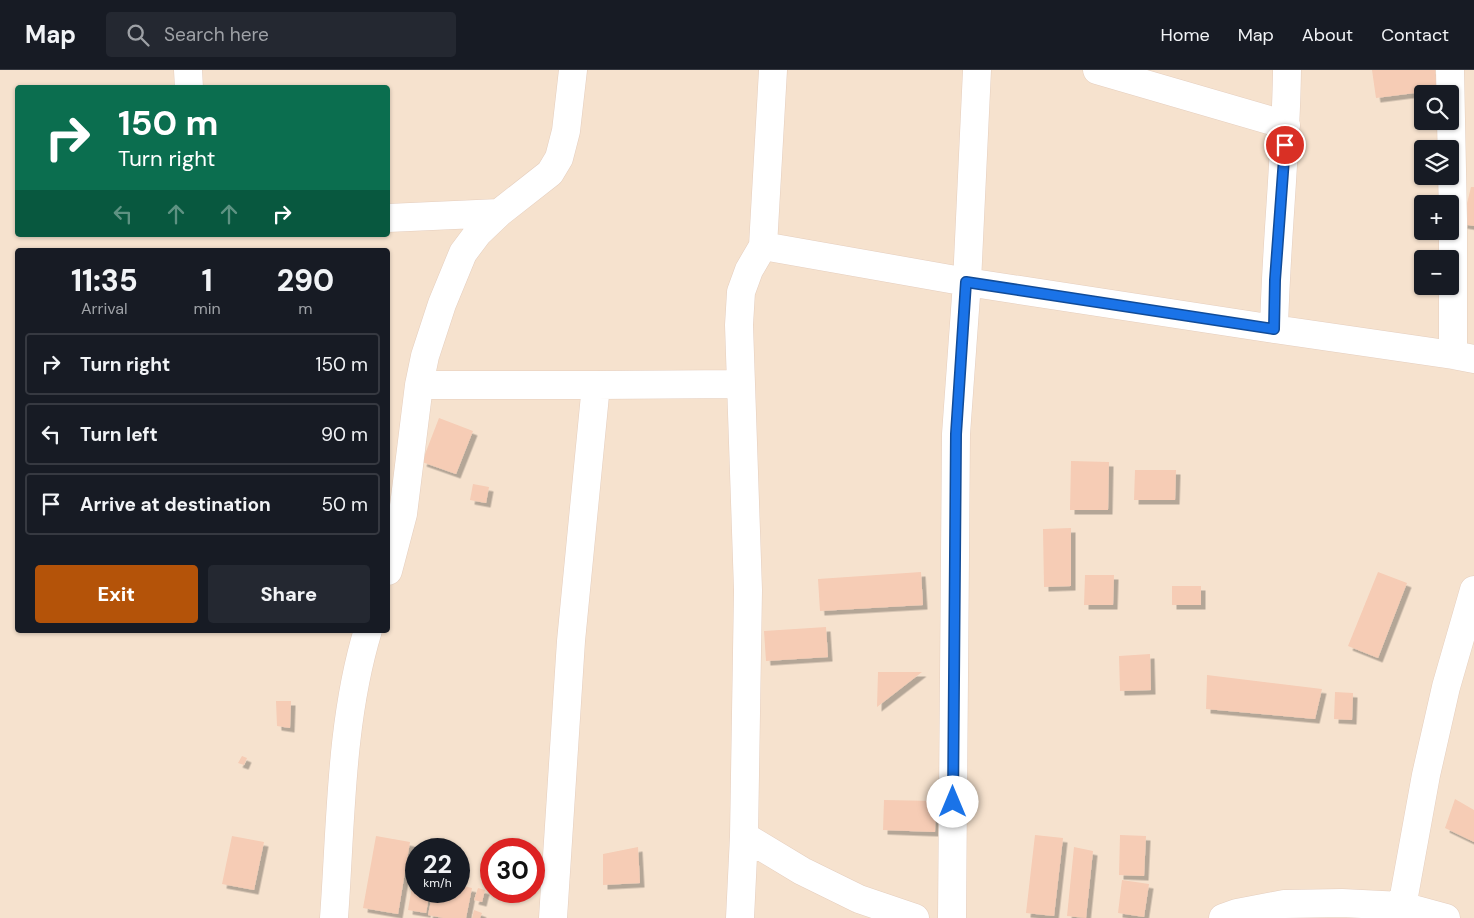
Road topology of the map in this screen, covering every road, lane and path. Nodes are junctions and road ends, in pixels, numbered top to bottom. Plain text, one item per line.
1 (188, 70) edge
2 (573, 70) edge
3 (773, 70) edge
4 (977, 70) edge
5 (1097, 70) edge
6 (1286, 70) edge
7 (1450, 70) edge
8 (189, 85) edge
9 (1286, 125) junction
10 (499, 213) junction
11 (390, 218) edge
12 (763, 246) junction
13 (966, 282) junction
14 (1274, 329) junction
15 (1463, 357) edge
16 (419, 384) junction
17 (741, 384) junction
18 (596, 385) junction
19 (390, 563) edge
20 (1474, 590) edge
21 (367, 633) edge
22 (744, 836) junction
23 (1401, 912) edge
24 (334, 918) edge
25 (553, 918) edge
26 (740, 918) edge
27 (916, 918) edge
28 (952, 918) edge
29 (1223, 918) edge
30 (1446, 918) edge

1 - 8 street
2 - 10 street
3 - 12 street
4 - 13 street
5 - 9 street
6 - 9 street
7 - 15 street
9 - 14 street
10 - 11 street
10 - 16 street
12 - 13 street
12 - 17 street
13 - 14 street
13 - 28 street
14 - 15 street
16 - 18 street
16 - 19 street
17 - 18 street
17 - 22 street
18 - 25 street
20 - 23 street
21 - 24 street
22 - 26 street
22 - 27 street
23 - 29 street
23 - 30 street

